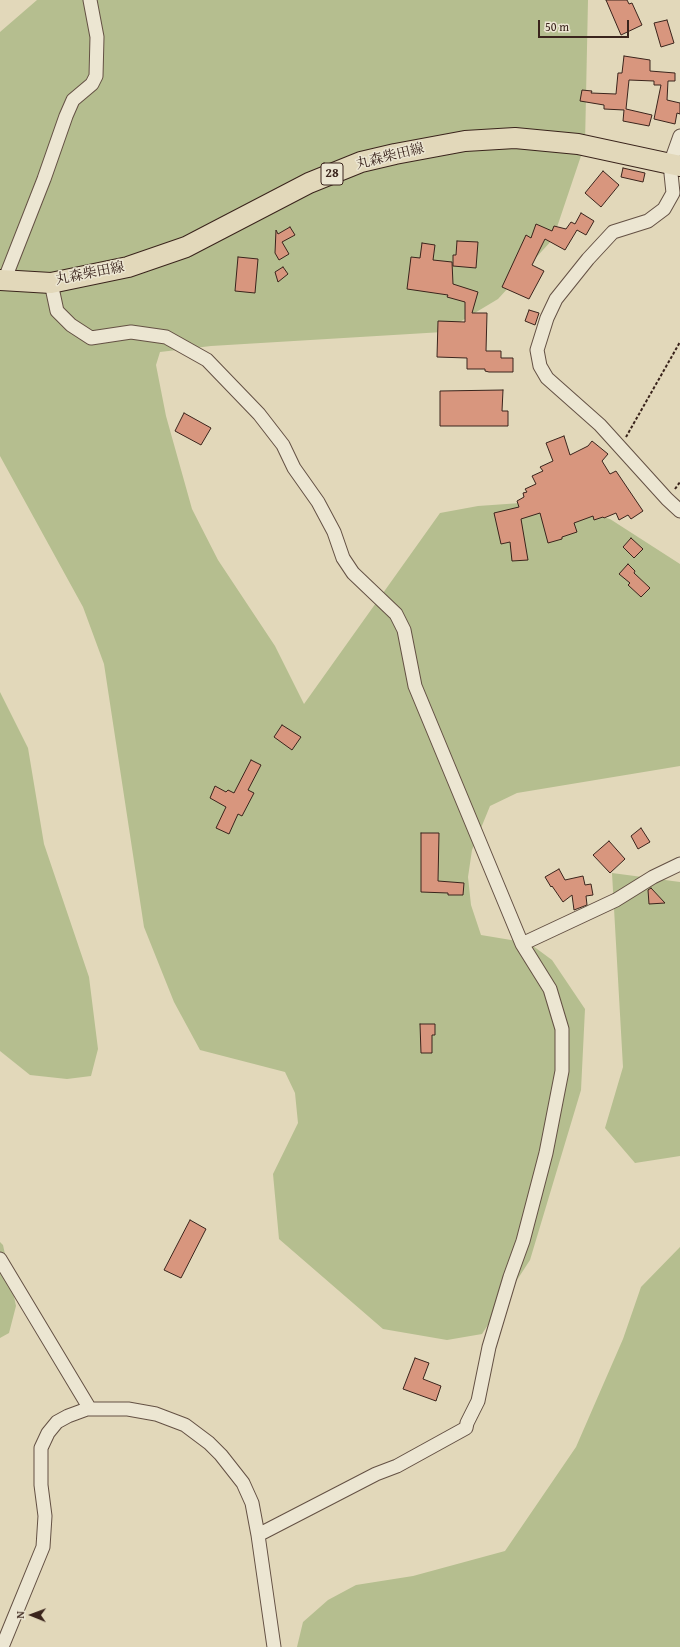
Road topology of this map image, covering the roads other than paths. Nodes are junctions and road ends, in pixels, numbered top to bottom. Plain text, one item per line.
1 (90, 0) edge
2 (680, 136) edge
3 (675, 165) edge
4 (2, 280) edge
5 (51, 283) junction
6 (680, 510) edge
7 (680, 864) edge
8 (522, 944) junction
9 (0, 1259) edge
10 (90, 1409) junction
11 (258, 1535) junction
12 (2, 1647) edge
13 (274, 1647) edge

1 - 4 street
2 - 3 street
3 - 5 main road, 丸森柴田線 / 28
3 - 6 street
4 - 5 main road, 丸森柴田線 / 28
5 - 8 street
7 - 8 street
8 - 11 street
9 - 10 street
10 - 11 street
10 - 12 street
11 - 13 street

